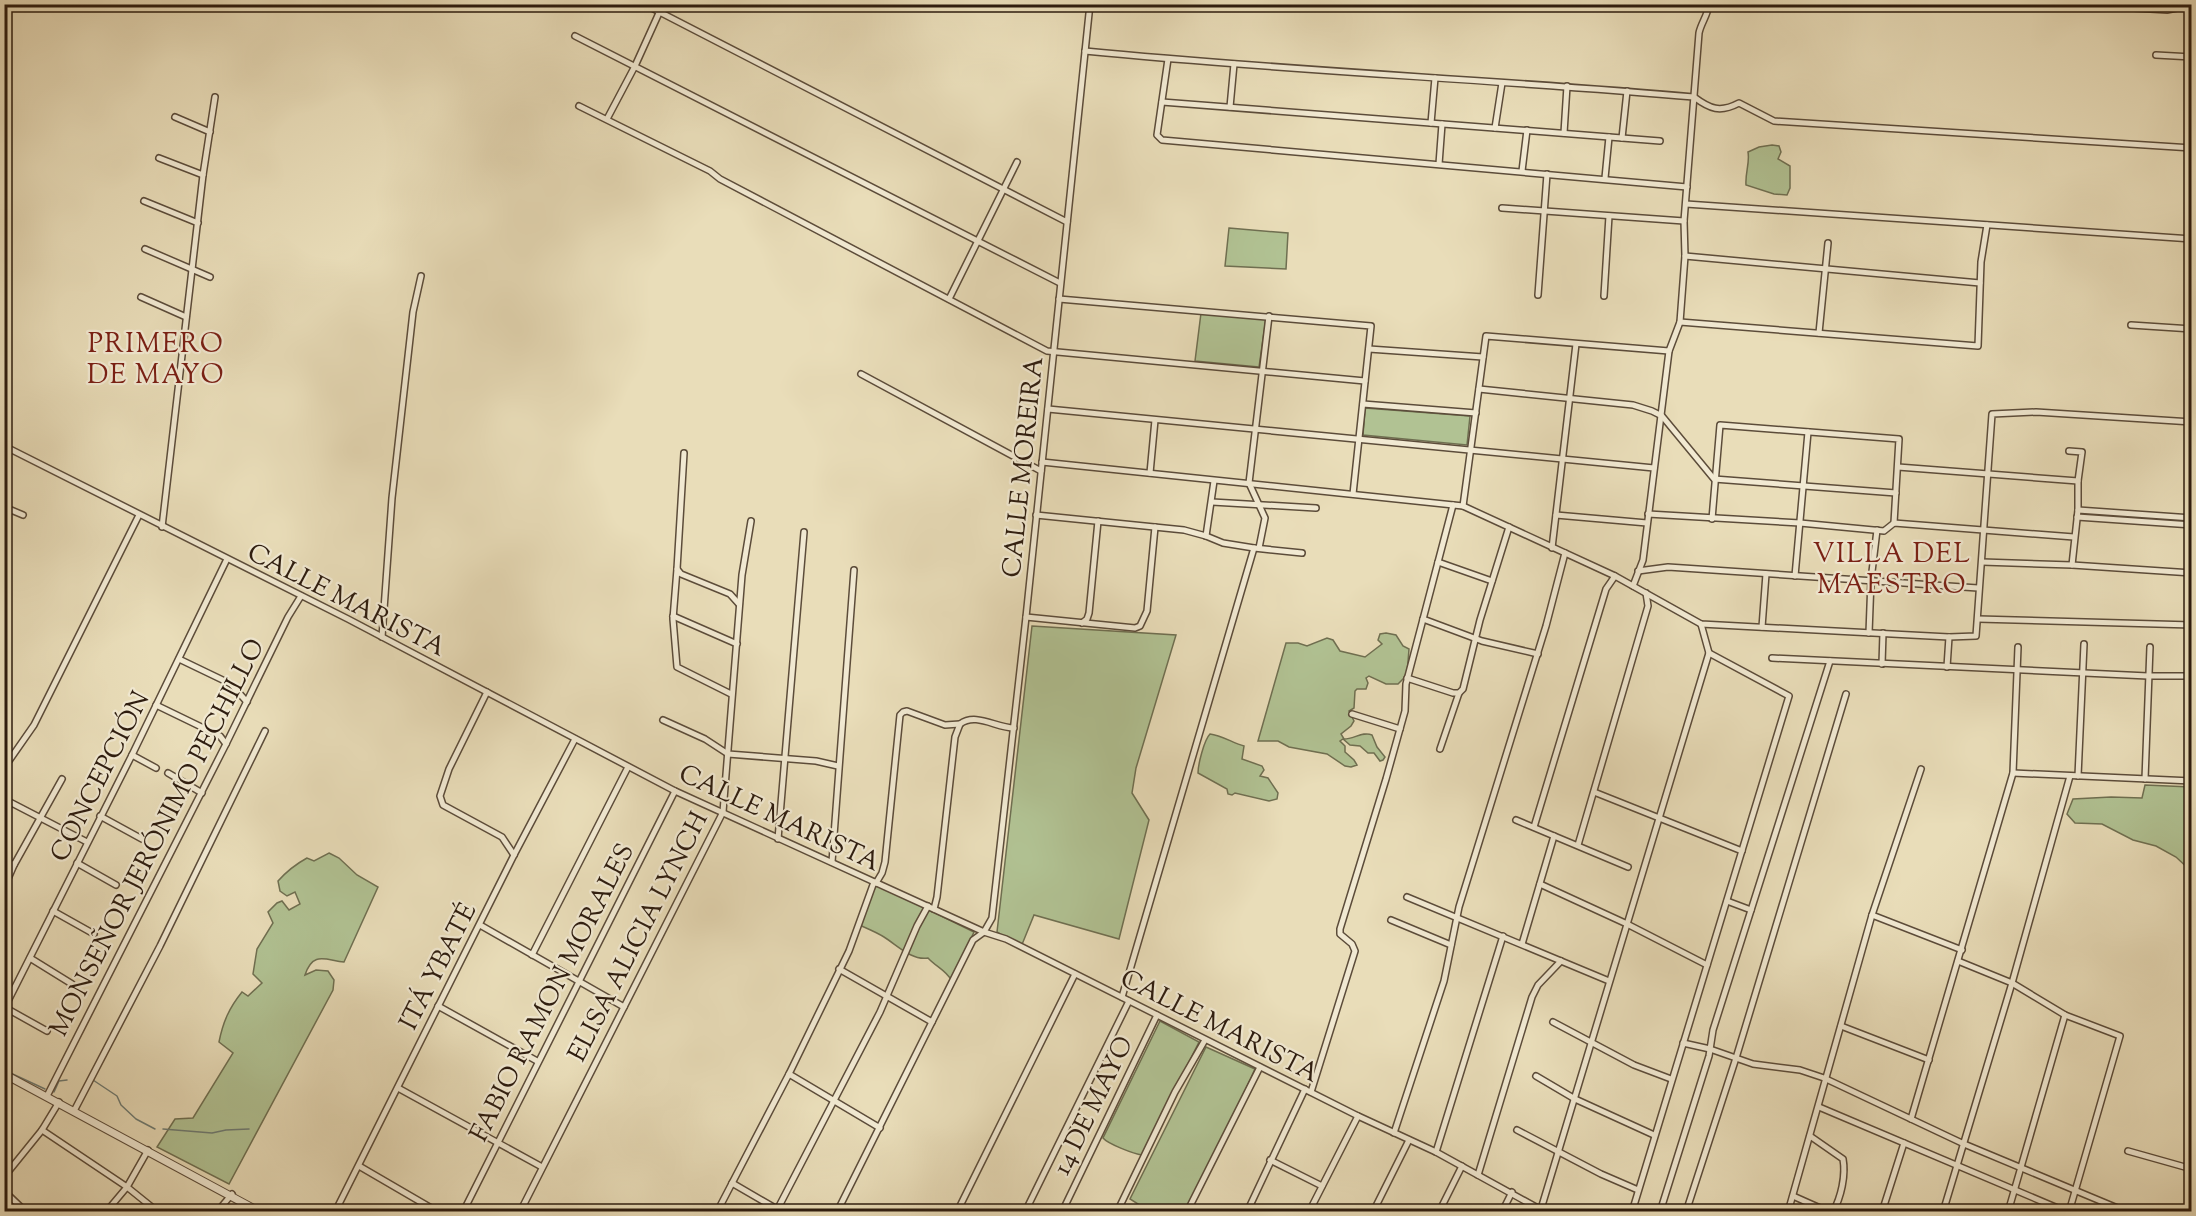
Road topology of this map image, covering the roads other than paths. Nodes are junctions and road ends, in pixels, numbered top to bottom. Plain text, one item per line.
1 (644, 4) edge
2 (1090, 4) edge
3 (1709, 4) edge
4 (2067, 4) edge
5 (2192, 5) edge
6 (659, 12) junction
7 (576, 36) dead end
8 (1085, 51) junction
9 (2156, 55) dead end
10 (2192, 57) edge
11 (1168, 59) junction
12 (1234, 64) junction
13 (635, 66) junction
14 (1435, 78) junction
15 (1502, 83) junction
16 (1567, 86) junction
17 (1627, 91) junction
18 (215, 97) dead end
19 (1694, 97) junction
20 (1162, 102) junction
21 (579, 106) dead end
22 (1230, 107) junction
23 (176, 117) dead end
24 (607, 119) junction
25 (1431, 123) junction
26 (1442, 124) junction
27 (1496, 128) junction
28 (1527, 130) junction
29 (210, 132) junction
30 (1563, 133) junction
31 (1609, 137) junction
32 (1622, 138) junction
33 (1660, 141) dead end
34 (2192, 148) edge
35 (159, 158) dead end
36 (1017, 162) dead end
37 (1439, 164) junction
38 (1522, 171) junction
39 (1547, 174) junction
40 (203, 175) junction
41 (1605, 178) junction
42 (1687, 187) junction
43 (1003, 190) junction
44 (144, 201) dead end
45 (1686, 204) junction
46 (1502, 208) dead end
47 (1545, 211) junction
48 (1609, 216) junction
49 (1684, 221) junction
50 (1067, 222) junction
51 (198, 224) junction
52 (1988, 225) junction
53 (2192, 239) edge
54 (977, 241) junction
55 (1828, 243) dead end
56 (145, 249) dead end
57 (1685, 256) junction
58 (1826, 269) junction
59 (192, 270) junction
60 (421, 276) dead end
61 (210, 277) dead end
62 (1060, 283) junction
63 (1980, 283) junction
64 (1538, 295) dead end
65 (1604, 296) dead end
66 (141, 297) dead end
67 (949, 299) junction
68 (1059, 299) junction
69 (1269, 316) junction
70 (186, 317) junction
71 (1680, 322) junction
72 (2131, 325) dead end
73 (2192, 329) edge
74 (1819, 333) junction
75 (1576, 344) junction
76 (1369, 349) junction
77 (1669, 351) junction
78 (1053, 352) junction
79 (1483, 357) junction
80 (1262, 370) junction
81 (861, 374) dead end
82 (1365, 381) junction
83 (1479, 389) junction
84 (1569, 399) junction
85 (1363, 404) junction
86 (1048, 409) junction
87 (1476, 413) junction
88 (1662, 416) junction
89 (1155, 420) junction
90 (2192, 422) edge
91 (1255, 430) junction
92 (1808, 432) junction
93 (1359, 439) junction
94 (4, 446) edge
95 (1470, 450) junction
96 (2069, 451) dead end
97 (684, 453) dead end
98 (1562, 459) junction
99 (1042, 462) junction
100 (1898, 467) junction
101 (1654, 468) junction
102 (1041, 471) junction
103 (1150, 473) junction
104 (1988, 473) junction
105 (1714, 479) junction
106 (1214, 481) junction
107 (2078, 482) junction
108 (1249, 483) junction
109 (1803, 486) junction
110 (1896, 493) junction
111 (1353, 494) junction
112 (1212, 502) junction
113 (1258, 505) junction
114 (1453, 505) junction
115 (1463, 506) junction
116 (4, 507) edge
117 (1316, 508) dead end
118 (2078, 510) junction
119 (1648, 514) junction
120 (23, 515) dead end
121 (139, 515) junction
122 (1036, 515) junction
123 (1556, 515) junction
124 (2077, 517) junction
125 (2192, 518) edge
126 (1712, 519) junction
127 (751, 520) dead end
128 (1098, 521) junction
129 (1647, 523) junction
130 (1800, 523) junction
131 (1894, 524) junction
132 (2192, 525) edge
133 (162, 527) junction
134 (1155, 527) junction
135 (1509, 528) junction
136 (1877, 530) junction
137 (1984, 531) junction
138 (804, 532) dead end
139 (1206, 536) junction
140 (2074, 537) junction
141 (1256, 548) junction
142 (1552, 548) junction
143 (1302, 553) dead end
144 (1565, 553) junction
145 (227, 559) junction
146 (1438, 562) junction
147 (1982, 562) junction
148 (2072, 565) junction
149 (677, 569) junction
150 (854, 570) dead end
151 (1638, 571) junction
152 (2192, 573) edge
153 (1766, 574) junction
154 (1615, 576) junction
155 (1795, 576) junction
156 (1871, 580) junction
157 (1492, 581) junction
158 (1633, 586) junction
159 (1978, 588) junction
160 (1646, 594) junction
161 (301, 596) junction
162 (739, 604) junction
163 (673, 616) junction
164 (1026, 617) junction
165 (1423, 619) junction
166 (1978, 619) junction
167 (1082, 623) junction
168 (1701, 624) junction
169 (2192, 625) edge
170 (1762, 627) junction
171 (1869, 633) junction
172 (1883, 633) junction
173 (382, 637) junction
174 (1949, 637) junction
175 (1476, 639) junction
176 (736, 644) junction
177 (2084, 644) dead end
178 (2018, 647) dead end
179 (2150, 647) dead end
180 (1709, 653) junction
181 (1538, 654) junction
182 (1772, 658) dead end
183 (179, 659) junction
184 (1830, 661) junction
185 (1882, 664) junction
186 (1947, 667) junction
187 (2016, 670) junction
188 (2084, 673) junction
189 (2148, 676) junction
190 (2192, 676) edge
191 (1407, 678) junction
192 (487, 692) junction
193 (1459, 693) junction
194 (731, 694) junction
195 (1846, 694) dead end
196 (247, 702) junction
197 (156, 705) junction
198 (1352, 714) dead end
199 (663, 720) dead end
200 (960, 724) junction
201 (1014, 728) junction
202 (1400, 729) junction
203 (265, 731) dead end
204 (575, 739) junction
205 (226, 744) junction
206 (1440, 749) dead end
207 (728, 754) junction
208 (132, 755) junction
209 (785, 759) junction
210 (838, 765) junction
211 (628, 767) junction
212 (4, 768) edge
213 (156, 768) dead end
214 (1921, 769) dead end
215 (168, 773) dead end
216 (2013, 773) junction
217 (2070, 776) junction
218 (2078, 776) junction
219 (62, 779) dead end
220 (2145, 779) junction
221 (2192, 781) edge
222 (675, 791) junction
223 (1594, 792) junction
224 (202, 793) junction
225 (4, 799) edge
226 (723, 812) junction
227 (100, 816) junction
228 (1659, 818) junction
229 (41, 819) junction
230 (1515, 820) dead end
231 (1534, 827) junction
232 (1554, 836) junction
233 (778, 838) junction
234 (142, 839) dead end
235 (87, 842) junction
236 (1578, 845) junction
237 (1742, 851) junction
238 (514, 855) junction
239 (4, 860) edge
240 (832, 862) junction
241 (77, 863) junction
242 (14, 865) junction
243 (1628, 867) dead end
244 (875, 882) junction
245 (1540, 884) junction
246 (116, 885) dead end
247 (4, 888) edge
248 (1407, 897) dead end
249 (1727, 901) junction
250 (931, 907) junction
251 (1751, 910) junction
252 (53, 911) junction
253 (1872, 915) junction
254 (1457, 917) junction
255 (1391, 920) dead end
256 (1627, 924) junction
257 (480, 925) junction
258 (984, 932) junction
259 (94, 934) dead end
260 (1503, 936) junction
261 (1522, 944) junction
262 (1451, 945) junction
263 (1962, 950) junction
264 (532, 955) junction
265 (30, 958) junction
266 (1561, 961) junction
267 (1958, 961) junction
268 (1707, 965) junction
269 (839, 969) junction
270 (1075, 974) junction
271 (580, 981) junction
272 (1609, 981) junction
273 (2012, 983) junction
274 (72, 984) dead end
275 (886, 997) junction
276 (1122, 997) junction
277 (1129, 1001) junction
278 (438, 1006) junction
279 (624, 1007) junction
280 (5, 1008) edge
281 (1157, 1015) junction
282 (2065, 1015) junction
283 (932, 1022) junction
284 (1553, 1022) dead end
285 (1841, 1026) junction
286 (47, 1030) dead end
287 (1205, 1040) junction
288 (1591, 1042) junction
289 (1683, 1043) junction
290 (1710, 1049) junction
291 (1736, 1058) junction
292 (1929, 1060) junction
293 (537, 1061) junction
294 (1260, 1066) junction
295 (4, 1074) edge
296 (789, 1074) junction
297 (1536, 1076) dead end
298 (1824, 1078) junction
299 (1671, 1079) junction
300 (398, 1088) junction
301 (1308, 1091) junction
302 (47, 1096) junction
303 (1575, 1099) junction
304 (833, 1100) junction
305 (59, 1102) junction
306 (1819, 1107) junction
307 (74, 1111) junction
308 (1358, 1116) junction
309 (1911, 1119) junction
310 (880, 1128) junction
311 (42, 1130) junction
312 (1517, 1130) dead end
313 (1394, 1132) junction
314 (1654, 1136) junction
315 (1810, 1136) junction
316 (1409, 1140) junction
317 (497, 1142) junction
318 (1904, 1143) junction
319 (1964, 1144) junction
320 (148, 1150) junction
321 (2128, 1150) dead end
322 (1559, 1151) junction
323 (1437, 1152) junction
324 (1270, 1160) junction
325 (1957, 1165) junction
326 (1462, 1166) junction
327 (359, 1167) junction
328 (542, 1167) junction
329 (2022, 1168) junction
330 (2192, 1169) edge
331 (1478, 1174) junction
332 (4, 1177) edge
333 (732, 1183) junction
334 (1322, 1186) junction
335 (127, 1187) junction
336 (1638, 1190) junction
337 (2015, 1190) junction
338 (2074, 1190) junction
339 (4, 1191) edge
340 (1512, 1192) junction
341 (232, 1194) junction
342 (1793, 1196) junction
343 (1543, 1210) edge
344 (779, 1211) edge
345 (1188, 1211) edge
346 (26, 1212) edge
347 (106, 1212) edge
348 (158, 1212) edge
349 (217, 1212) edge
350 (261, 1212) edge
351 (335, 1212) edge
352 (438, 1212) edge
353 (463, 1212) edge
354 (520, 1212) edge
355 (717, 1212) edge
356 (837, 1212) edge
357 (957, 1212) edge
358 (1025, 1212) edge
359 (1062, 1212) edge
360 (1117, 1212) edge
361 (1247, 1212) edge
362 (1309, 1212) edge
363 (1373, 1212) edge
364 (1439, 1212) edge
365 (1502, 1212) edge
366 (1632, 1212) edge
367 (1660, 1212) edge
368 (1686, 1212) edge
369 (1788, 1212) edge
370 (1831, 1212) edge
371 (1882, 1212) edge
372 (1943, 1212) edge
373 (2008, 1212) edge
374 (2068, 1212) edge
375 (2127, 1212) edge

1 - 6 street
2 - 8 street, CALLE MOREIRA
3 - 19 street
4 - 5 street
6 - 13 street
6 - 43 street
7 - 13 street
8 - 11 street
8 - 50 street, CALLE MOREIRA
9 - 10 street
11 - 12 street
11 - 20 street
12 - 14 street
12 - 22 street
13 - 24 street
13 - 54 street
14 - 15 street
14 - 25 street
15 - 16 street
15 - 27 street
16 - 17 street
16 - 30 street
17 - 19 street
17 - 32 street
18 - 29 street
19 - 34 street
19 - 42 street
20 - 22 street
20 - 37 street
21 - 24 street
22 - 25 street
23 - 29 street
24 - 67 street
25 - 26 street
26 - 27 street
26 - 37 street
27 - 28 street
28 - 30 street
28 - 38 street
29 - 40 street
30 - 31 street
31 - 32 street
31 - 41 street
32 - 33 street
35 - 40 street
36 - 43 street
37 - 38 street
38 - 39 street
39 - 41 street
39 - 47 street
40 - 51 street
41 - 42 street
42 - 45 street
43 - 50 street
43 - 54 street
44 - 51 street
45 - 49 street
45 - 52 street
46 - 47 street
47 - 48 street
47 - 64 street
48 - 49 street
48 - 65 street
49 - 57 street
50 - 62 street, CALLE MOREIRA
51 - 59 street
52 - 53 street
52 - 63 street
54 - 62 street
54 - 67 street
55 - 58 street
56 - 59 street
57 - 58 street
57 - 71 street
58 - 63 street
58 - 74 street
59 - 61 street
59 - 70 street
60 - 173 street
62 - 68 street, CALLE MOREIRA
63 - 74 street
66 - 70 street
67 - 78 street
68 - 69 street
68 - 78 street, CALLE MOREIRA
69 - 76 street
69 - 80 street
70 - 133 street
71 - 74 street
71 - 77 street
72 - 73 street
75 - 77 street
75 - 79 street
75 - 84 street
76 - 79 street
76 - 82 street
77 - 88 street
78 - 80 street
78 - 86 street, CALLE MOREIRA
79 - 83 street
80 - 82 street
80 - 91 street
81 - 102 street
82 - 85 street
83 - 84 street
83 - 87 street
84 - 88 street
84 - 98 street
85 - 87 street
85 - 93 street
86 - 89 street
86 - 99 street, CALLE MOREIRA
87 - 95 street
88 - 101 street
88 - 105 street
89 - 91 street
89 - 103 street
90 - 104 street
91 - 93 street
91 - 108 street
92 - 100 street
92 - 105 street
92 - 109 street
93 - 95 street
93 - 111 street
94 - 121 street, CALLE MARISTA
95 - 98 street
95 - 115 street
96 - 107 street
97 - 149 street
98 - 101 street
98 - 123 street
99 - 102 street, CALLE MOREIRA
99 - 103 street
100 - 104 street
100 - 110 street
101 - 119 street
102 - 122 street, CALLE MOREIRA
103 - 106 street
104 - 107 street
104 - 137 street
105 - 109 street
105 - 126 street
106 - 108 street
106 - 112 street
107 - 118 street
108 - 111 street
108 - 113 street
109 - 110 street
109 - 130 street
110 - 131 street
111 - 114 street
112 - 113 street
112 - 139 street
113 - 117 street
113 - 141 street
114 - 115 street
114 - 146 street
115 - 135 street
116 - 120 street
118 - 124 street
118 - 125 street
119 - 126 street
119 - 129 street
121 - 133 street, CALLE MARISTA
121 - 212 street
122 - 128 street
122 - 164 street, CALLE MOREIRA
123 - 129 street
123 - 142 street
124 - 132 street
124 - 140 street
126 - 130 street
127 - 162 street, ELISA ALICIA LYNCH
128 - 134 street
128 - 167 street
129 - 151 street
130 - 136 street
130 - 155 street
131 - 136 street
131 - 137 street
133 - 145 street, CALLE MARISTA
134 - 139 street
134 - 167 street
135 - 142 street
135 - 157 street
136 - 156 street
137 - 140 street
137 - 147 street
138 - 209 street
139 - 141 street
140 - 148 street
141 - 143 street
141 - 276 street
142 - 144 street
144 - 154 street
144 - 181 street
145 - 161 street, CALLE MARISTA
145 - 183 street, CONCEPCIÓN
146 - 157 street
146 - 165 street
147 - 148 street
147 - 159 street
148 - 152 street
149 - 162 street
149 - 163 street
150 - 210 street
151 - 153 street
151 - 158 street
153 - 155 street
153 - 170 street
154 - 158 street
154 - 231 street
155 - 156 street
156 - 159 street
156 - 171 street
157 - 175 street
158 - 160 street
159 - 166 street
160 - 168 street
160 - 223 street
161 - 173 street, CALLE MARISTA
161 - 196 street, MONSEÑOR JERÓNIMO PECHILLO
162 - 176 street, ELISA ALICIA LYNCH
163 - 176 street
163 - 194 street
164 - 167 street
164 - 201 street, CALLE MOREIRA
165 - 175 street
165 - 191 street
166 - 169 street
166 - 174 street
168 - 170 street
168 - 180 street
170 - 171 street
171 - 172 street
172 - 174 street
172 - 185 street
173 - 192 street, CALLE MARISTA
174 - 186 street
175 - 181 street
175 - 193 street
176 - 194 street, ELISA ALICIA LYNCH
177 - 188 street
178 - 187 street
179 - 189 street
180 - 228 street
180 - 237 street
181 - 254 street
182 - 184 street
183 - 196 street
183 - 197 street, CONCEPCIÓN
184 - 185 street
184 - 251 street
185 - 186 street
186 - 187 street
187 - 188 street
187 - 216 street
188 - 189 street
188 - 218 street
189 - 190 street
189 - 220 street
191 - 193 street
191 - 202 street
192 - 204 street, CALLE MARISTA
192 - 238 street
193 - 206 street
194 - 207 street, ELISA ALICIA LYNCH
195 - 291 street
196 - 205 street, MONSEÑOR JERÓNIMO PECHILLO
197 - 205 street
197 - 208 street, CONCEPCIÓN
198 - 202 street
199 - 207 street
200 - 201 street
200 - 244 street
200 - 250 street
201 - 258 street, CALLE MOREIRA
202 - 301 street
203 - 307 street
204 - 211 street, CALLE MARISTA
204 - 238 street, ITÁ YBATÉ
205 - 224 street, MONSEÑOR JERÓNIMO PECHILLO
207 - 209 street
207 - 226 street, ELISA ALICIA LYNCH
208 - 213 street
208 - 227 street, CONCEPCIÓN
209 - 210 street
209 - 233 street
210 - 240 street
211 - 222 street, CALLE MARISTA
211 - 264 street
214 - 253 street
215 - 224 street
216 - 217 street
216 - 263 street
217 - 218 street
217 - 273 street
218 - 220 street
219 - 229 street
220 - 221 street
222 - 226 street, CALLE MARISTA
222 - 271 street, FABIO RAMON MORALES
223 - 228 street
223 - 236 street
224 - 302 street, MONSEÑOR JERÓNIMO PECHILLO
225 - 229 street
226 - 233 street, CALLE MARISTA
226 - 279 street, ELISA ALICIA LYNCH
227 - 234 street
227 - 235 street, CONCEPCIÓN
228 - 237 street
228 - 256 street
229 - 235 street
229 - 242 street
230 - 231 street
231 - 232 street
232 - 236 street
232 - 245 street
233 - 240 street, CALLE MARISTA
235 - 241 street, CONCEPCIÓN
236 - 243 street
237 - 249 street
238 - 257 street, ITÁ YBATÉ
239 - 242 street
240 - 244 street, CALLE MARISTA
241 - 246 street
241 - 252 street, CONCEPCIÓN
242 - 247 street
244 - 250 street, CALLE MARISTA
244 - 269 street
245 - 256 street
245 - 261 street
248 - 254 street
249 - 251 street
249 - 268 street
250 - 258 street, CALLE MARISTA
250 - 275 street
251 - 290 street
252 - 259 street
252 - 265 street, CONCEPCIÓN
253 - 263 street
253 - 285 street
254 - 260 street
254 - 262 street
255 - 262 street
256 - 268 street
256 - 272 street
257 - 264 street
257 - 278 street, ITÁ YBATÉ
258 - 270 street, CALLE MARISTA
258 - 283 street, CALLE MOREIRA
260 - 261 street
260 - 323 street
261 - 266 street
262 - 313 street
263 - 267 street
264 - 271 street
265 - 274 street
265 - 280 street, CONCEPCIÓN
266 - 272 street
266 - 331 street
267 - 273 street
267 - 292 street
268 - 289 street
269 - 275 street
269 - 296 street
270 - 276 street, CALLE MARISTA
270 - 357 street
271 - 279 street
271 - 293 street, FABIO RAMON MORALES
272 - 288 street
273 - 282 street
273 - 319 street
275 - 283 street
275 - 304 street
276 - 277 street, CALLE MARISTA
277 - 281 street, CALLE MARISTA
277 - 358 street
278 - 293 street
278 - 300 street, ITÁ YBATÉ
279 - 328 street, ELISA ALICIA LYNCH
280 - 286 street
281 - 287 street, CALLE MARISTA
281 - 359 street, 14 DE MAYO
282 - 329 street
282 - 338 street
283 - 310 street, CALLE MOREIRA
284 - 288 street
285 - 292 street
285 - 298 street
287 - 294 street, CALLE MARISTA
287 - 360 street
288 - 299 street
288 - 303 street
289 - 290 street
289 - 299 street
290 - 291 street
290 - 367 street
291 - 298 street
291 - 368 street
292 - 309 street
293 - 317 street, FABIO RAMON MORALES
294 - 301 street, CALLE MARISTA
294 - 345 street
295 - 302 street
296 - 304 street
296 - 333 street
297 - 303 street
298 - 306 street
298 - 309 street
299 - 314 street
300 - 317 street
300 - 327 street, ITÁ YBATÉ
301 - 308 street, CALLE MARISTA
301 - 324 street
302 - 305 street
303 - 314 street
303 - 322 street
304 - 310 street
304 - 344 street
305 - 307 street
305 - 311 street
306 - 315 street
306 - 318 street
307 - 320 street
308 - 313 street, CALLE MARISTA
308 - 334 street
309 - 319 street
310 - 356 street, CALLE MOREIRA
311 - 332 street
311 - 335 street
312 - 322 street
313 - 316 street, CALLE MARISTA
314 - 336 street
315 - 342 street
315 - 370 street
316 - 323 street, CALLE MARISTA
316 - 363 street
317 - 328 street
317 - 353 street, FABIO RAMON MORALES
318 - 325 street
318 - 371 street
319 - 325 street
319 - 329 street
320 - 335 street
320 - 341 street
321 - 330 street
322 - 336 street
322 - 343 street
323 - 326 street, CALLE MARISTA
324 - 334 street
324 - 361 street
325 - 337 street
325 - 372 street
326 - 331 street, CALLE MARISTA
326 - 364 street
327 - 351 street, ITÁ YBATÉ
327 - 352 street
328 - 354 street, ELISA ALICIA LYNCH
329 - 337 street
329 - 338 street
331 - 340 street, CALLE MARISTA
333 - 344 street
333 - 355 street
334 - 362 street
335 - 347 street
335 - 348 street
336 - 366 street
337 - 373 street
337 - 374 street
338 - 374 street
338 - 375 street
339 - 346 street
340 - 343 street, CALLE MARISTA
340 - 365 street
341 - 349 street
341 - 350 street
342 - 369 street
342 - 370 street

